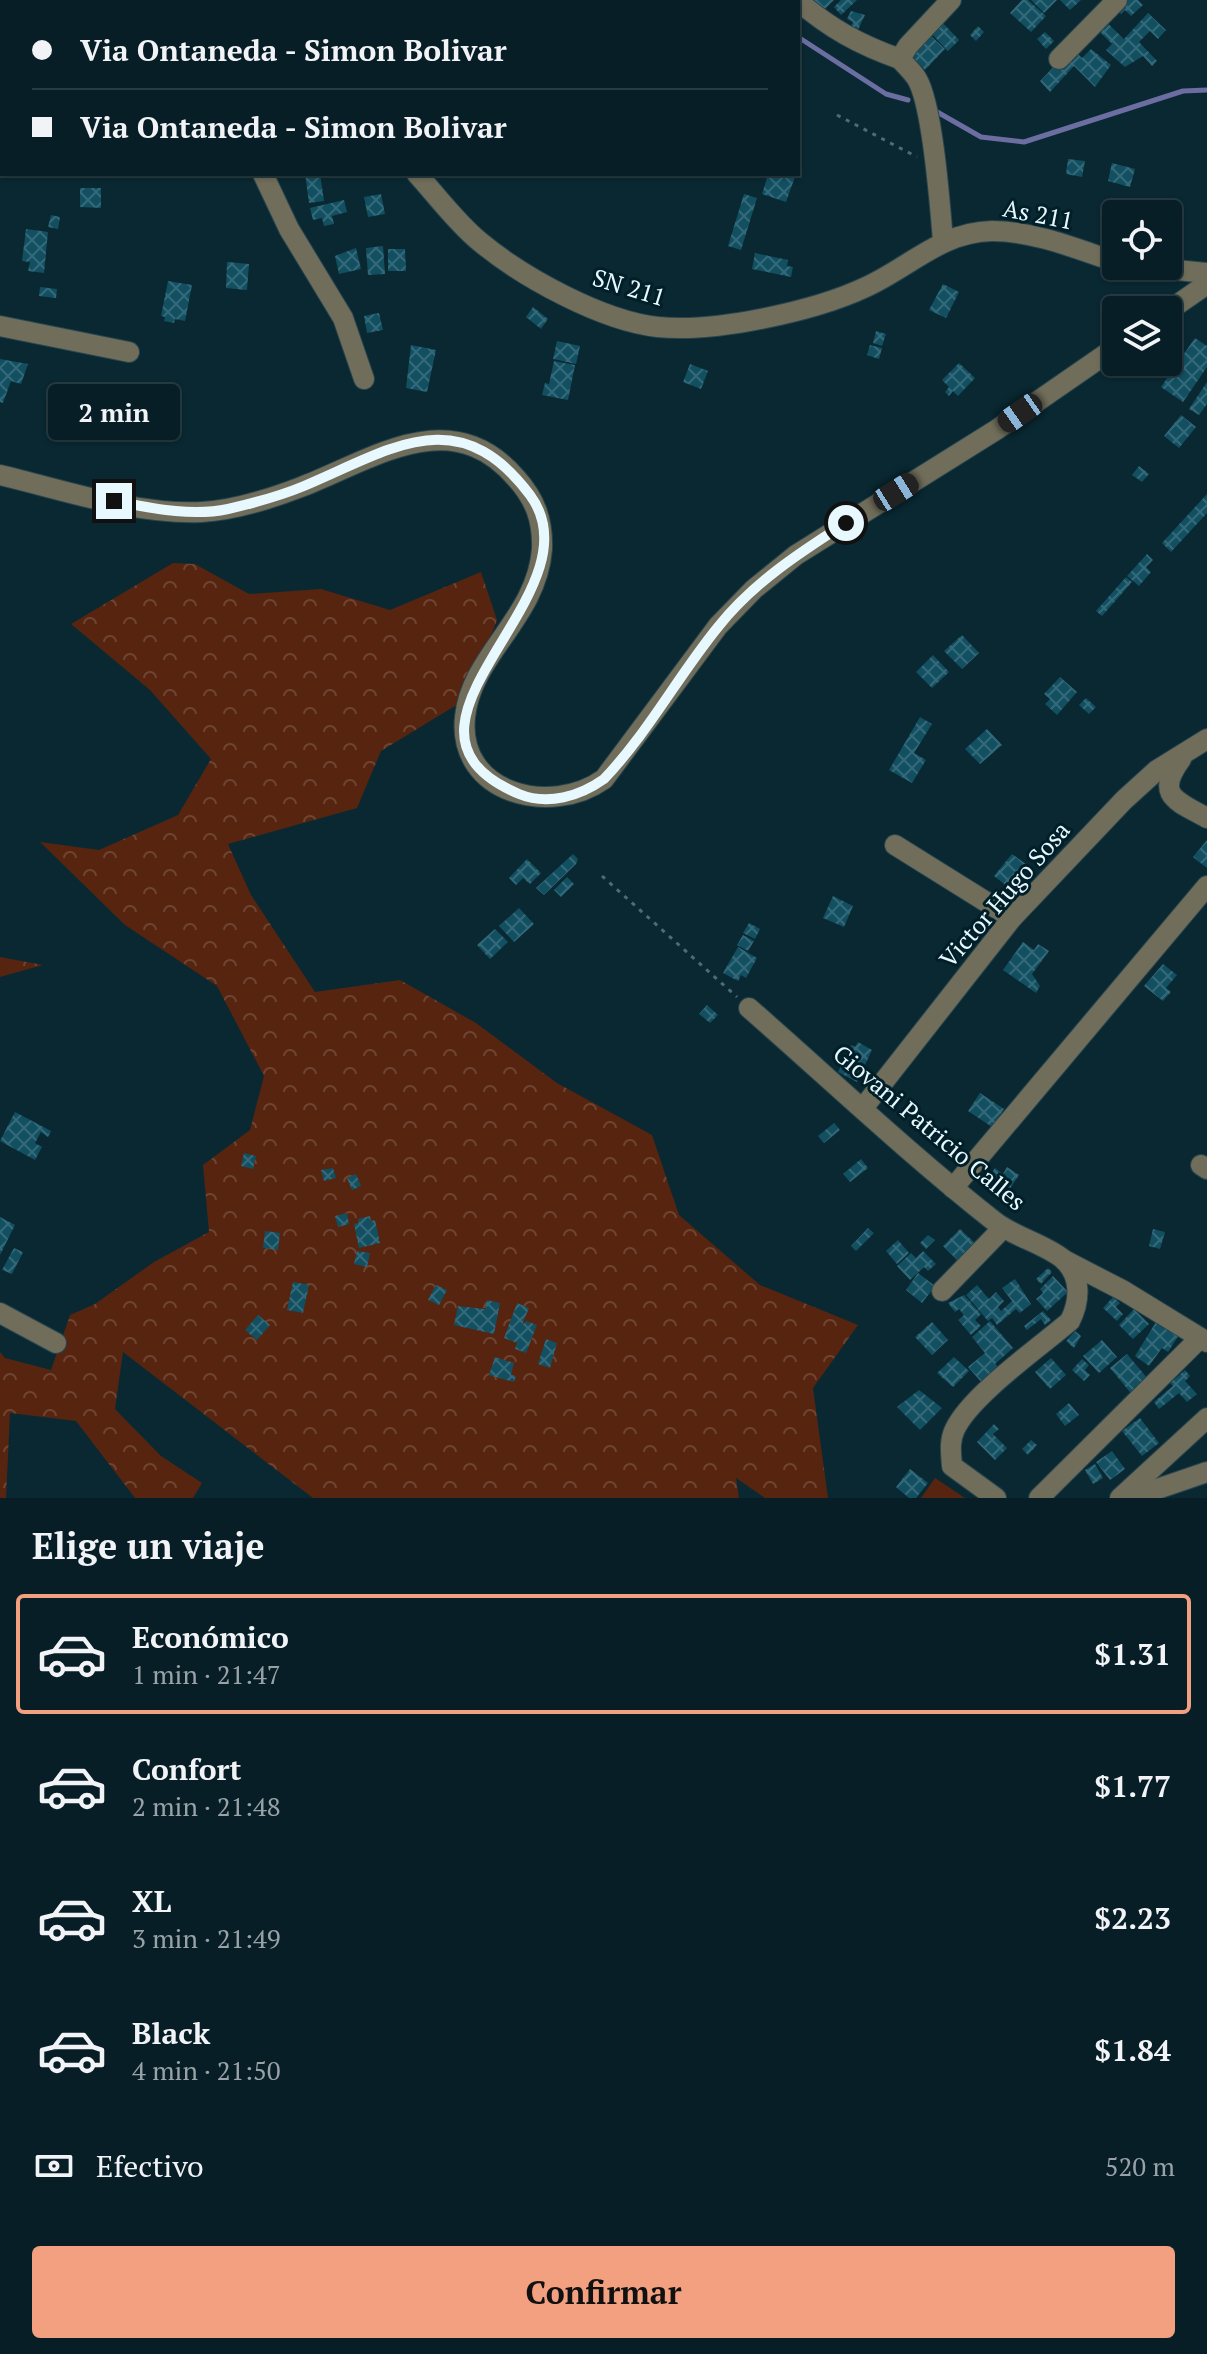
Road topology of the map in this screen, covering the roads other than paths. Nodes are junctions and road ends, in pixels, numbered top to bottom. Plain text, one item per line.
1 (951, 0) edge
2 (1117, 0) edge
3 (800, 3) edge
4 (900, 59) junction
5 (1059, 59) dead end
6 (264, 176) edge
7 (419, 176) edge
8 (943, 241) junction
9 (1102, 258) edge
10 (1182, 271) edge
11 (1207, 273) edge
12 (1207, 284) edge
13 (867, 287) joint
14 (1182, 301) edge
15 (0, 326) edge
16 (129, 352) dead end
17 (1102, 357) edge
18 (364, 379) dead end
19 (0, 475) edge
20 (1199, 742) edge
21 (1207, 818) edge
22 (895, 845) dead end
23 (1207, 886) edge
24 (1012, 918) junction
25 (749, 1008) road end
26 (863, 1108) junction
27 (953, 1188) junction
28 (1003, 1228) junction
29 (1064, 1260) junction
30 (942, 1291) dead end
31 (0, 1313) edge
32 (1204, 1340) edge
33 (56, 1343) dead end
34 (1207, 1418) edge
35 (1207, 1472) edge
36 (996, 1498) edge
37 (1039, 1498) edge
38 (1120, 1498) edge
39 (1131, 1498) edge

1 - 4 street
2 - 5 street
3 - 4 street
4 - 8 street
6 - 18 street
7 - 13 street, SN 211
8 - 9 street, As 211
8 - 13 street, As 211
10 - 11 street
12 - 14 street
15 - 16 street
17 - 19 street
20 - 21 street
20 - 24 street, Victor Hugo Sosa
22 - 24 street
23 - 27 street
24 - 26 street, Victor Hugo Sosa
25 - 26 street, Giovani Patricio Calles
26 - 27 street, Giovani Patricio Calles
27 - 28 street, Giovani Patricio Calles
28 - 29 street, Giovani Patricio Calles
28 - 30 street
29 - 32 street, Giovani Patricio Calles
29 - 36 street
31 - 33 street
32 - 37 street
34 - 38 street
35 - 39 street

